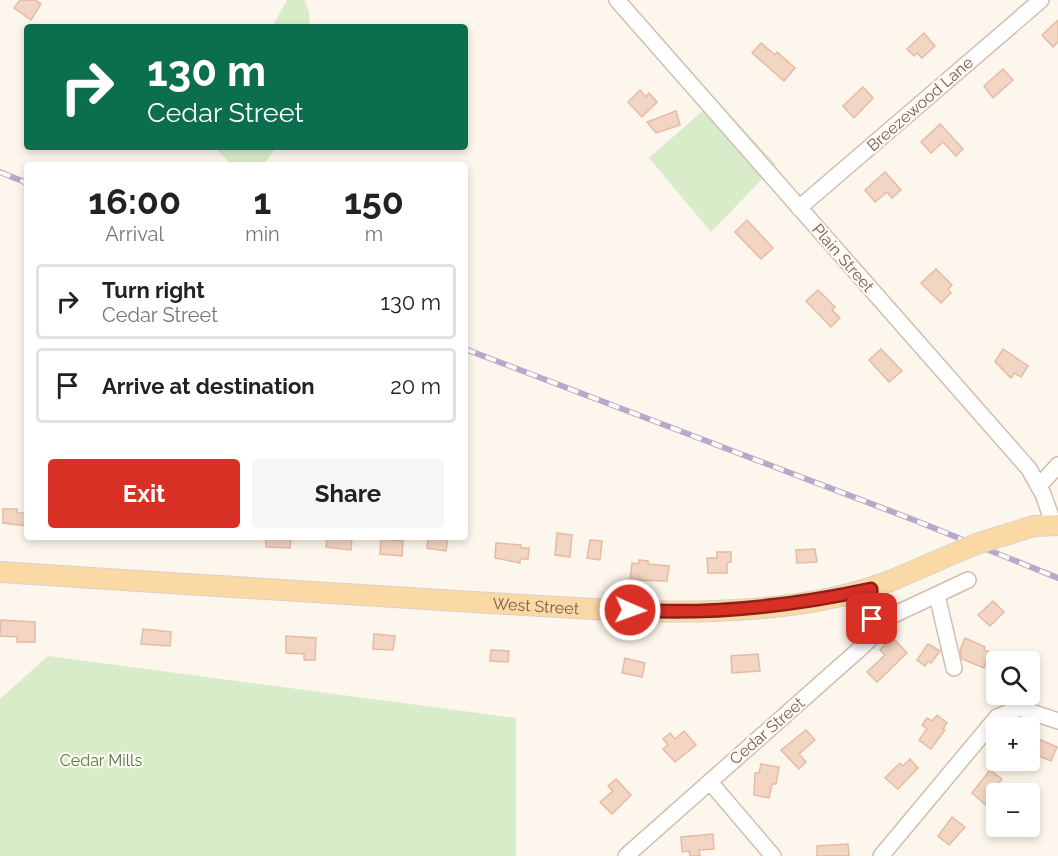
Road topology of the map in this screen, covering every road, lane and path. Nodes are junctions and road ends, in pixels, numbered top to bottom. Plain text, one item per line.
1 (617, 0) edge
2 (1041, 0) edge
3 (800, 208) junction
4 (1058, 465) edge
5 (1039, 486) junction
6 (1056, 525) edge
7 (0, 572) edge
8 (968, 580) dead end
9 (871, 589) junction
10 (937, 595) junction
11 (872, 625) junction
12 (954, 668) dead end
13 (1058, 721) edge
14 (710, 782) junction
15 (626, 856) edge
16 (773, 856) edge
17 (881, 856) edge

1 - 3 street, Plain Street
2 - 3 street, Breezewood Lane
3 - 5 street, Plain Street
4 - 5 street
5 - 6 street, Plain Street
6 - 9 main road, West Street, bridge
7 - 9 main road, West Street
8 - 10 street
9 - 11 street, Cedar Street
10 - 11 street
10 - 12 street
11 - 14 street, Cedar Street
13 - 17 street
14 - 15 street, Cedar Street
14 - 16 street

